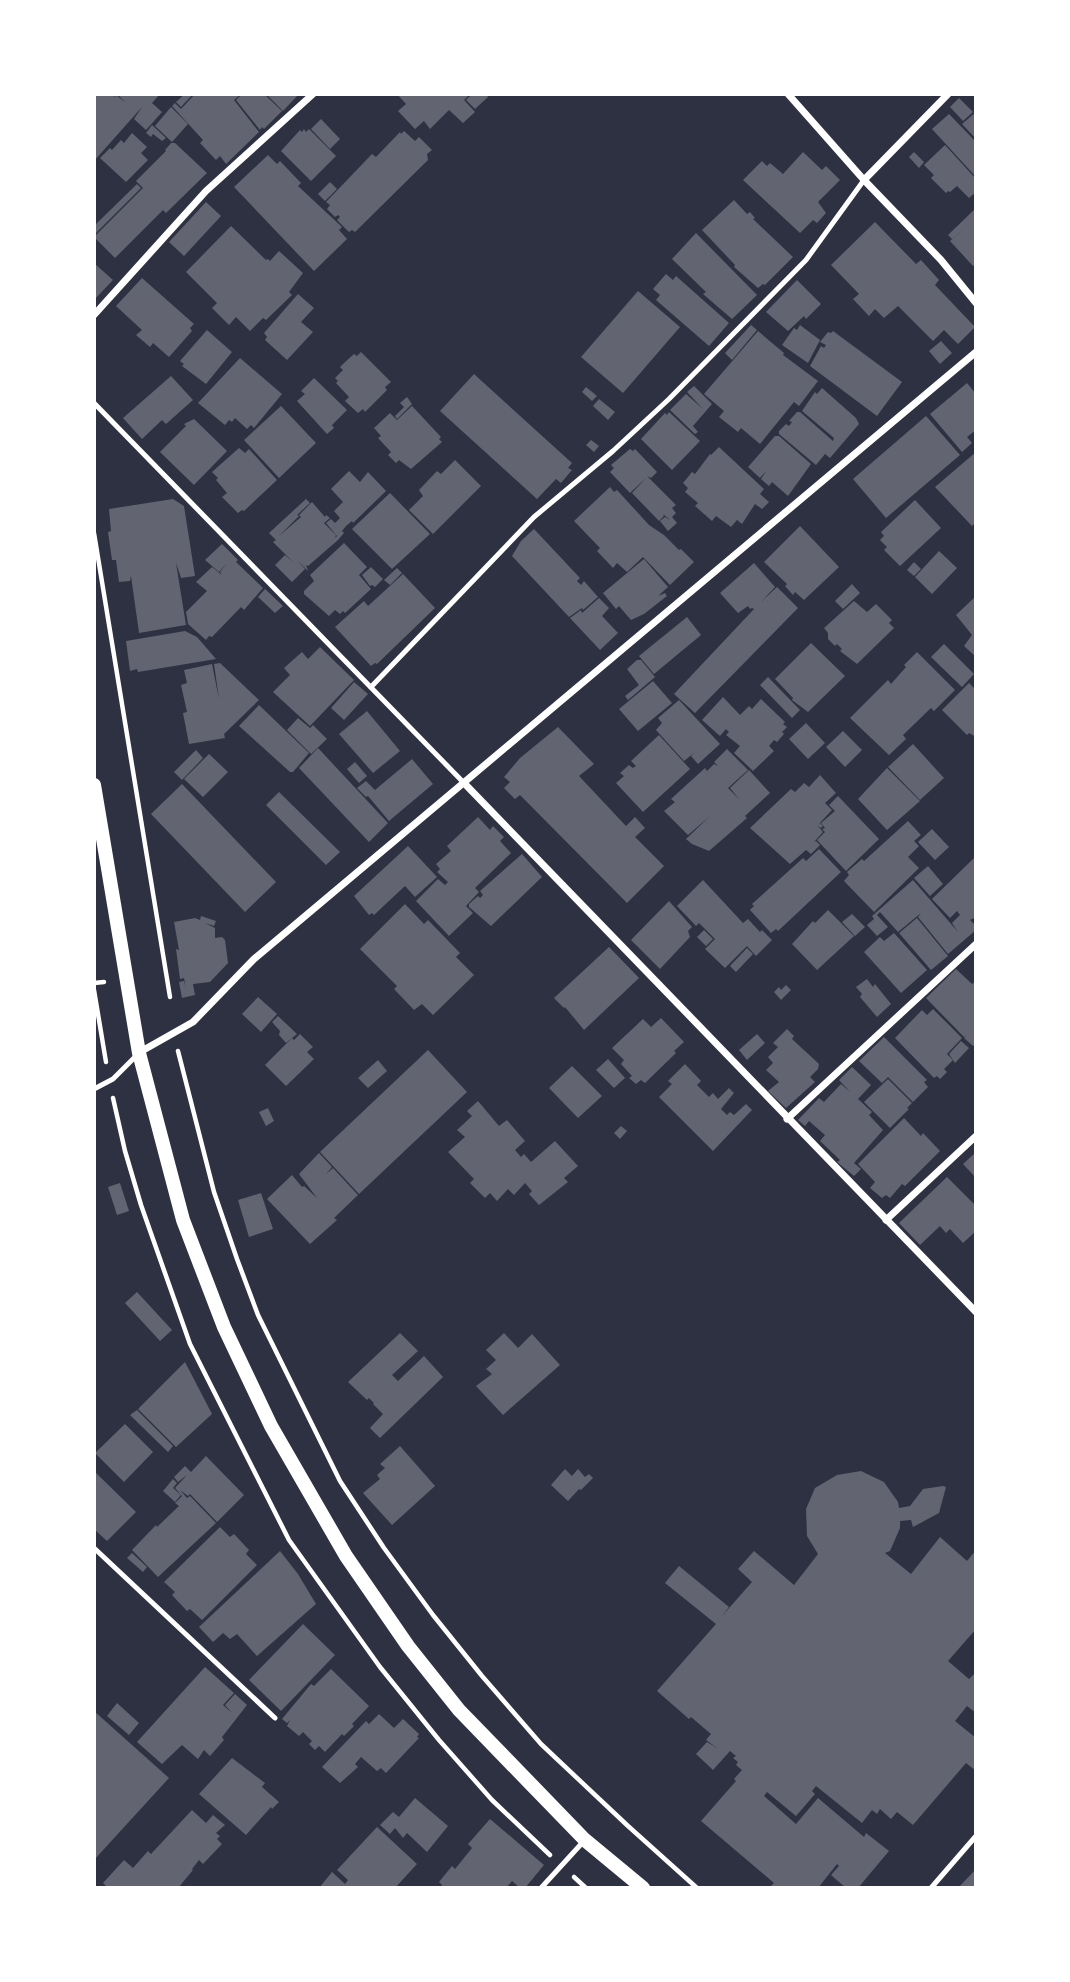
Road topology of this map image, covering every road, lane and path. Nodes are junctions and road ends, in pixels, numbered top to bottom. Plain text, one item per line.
1 (313, 94) edge
2 (788, 94) edge
3 (948, 94) edge
4 (864, 180) junction
5 (975, 303) edge
6 (94, 315) edge
7 (975, 352) edge
8 (94, 402) edge
9 (94, 533) edge
10 (370, 687) junction
11 (465, 783) junction
12 (95, 791) edge
13 (975, 944) edge
14 (166, 971) junction
15 (158, 972) dead end
16 (104, 982) dead end
17 (94, 983) edge
18 (94, 990) edge
19 (170, 997) dead end
20 (177, 1046) dead end
21 (139, 1053) junction
22 (108, 1068) dead end
23 (186, 1085) junction
24 (174, 1087) dead end
25 (94, 1089) edge
26 (125, 1099) dead end
27 (114, 1101) dead end
28 (787, 1119) junction
29 (975, 1136) edge
30 (886, 1220) junction
31 (975, 1312) edge
32 (94, 1548) edge
33 (275, 1718) dead end
34 (975, 1836) edge
35 (585, 1840) junction
36 (570, 1874) dead end
37 (541, 1888) edge
38 (586, 1888) edge
39 (643, 1888) edge
40 (697, 1888) edge
41 (931, 1888) edge

1 - 6 street
2 - 4 street
3 - 4 street
4 - 5 street
4 - 10 lane
7 - 11 street
8 - 10 lane
9 - 14 path
10 - 11 lane
11 - 21 street
11 - 28 street
12 - 21 main road
13 - 28 street
14 - 15 path
14 - 19 path
16 - 17 path
18 - 22 path
20 - 23 path
21 - 25 lane
21 - 35 main road
23 - 24 path
23 - 40 path
26 - 27 path
28 - 30 street
29 - 30 street
30 - 31 street
32 - 33 lane
34 - 41 lane
35 - 37 lane
35 - 39 main road
36 - 38 path

